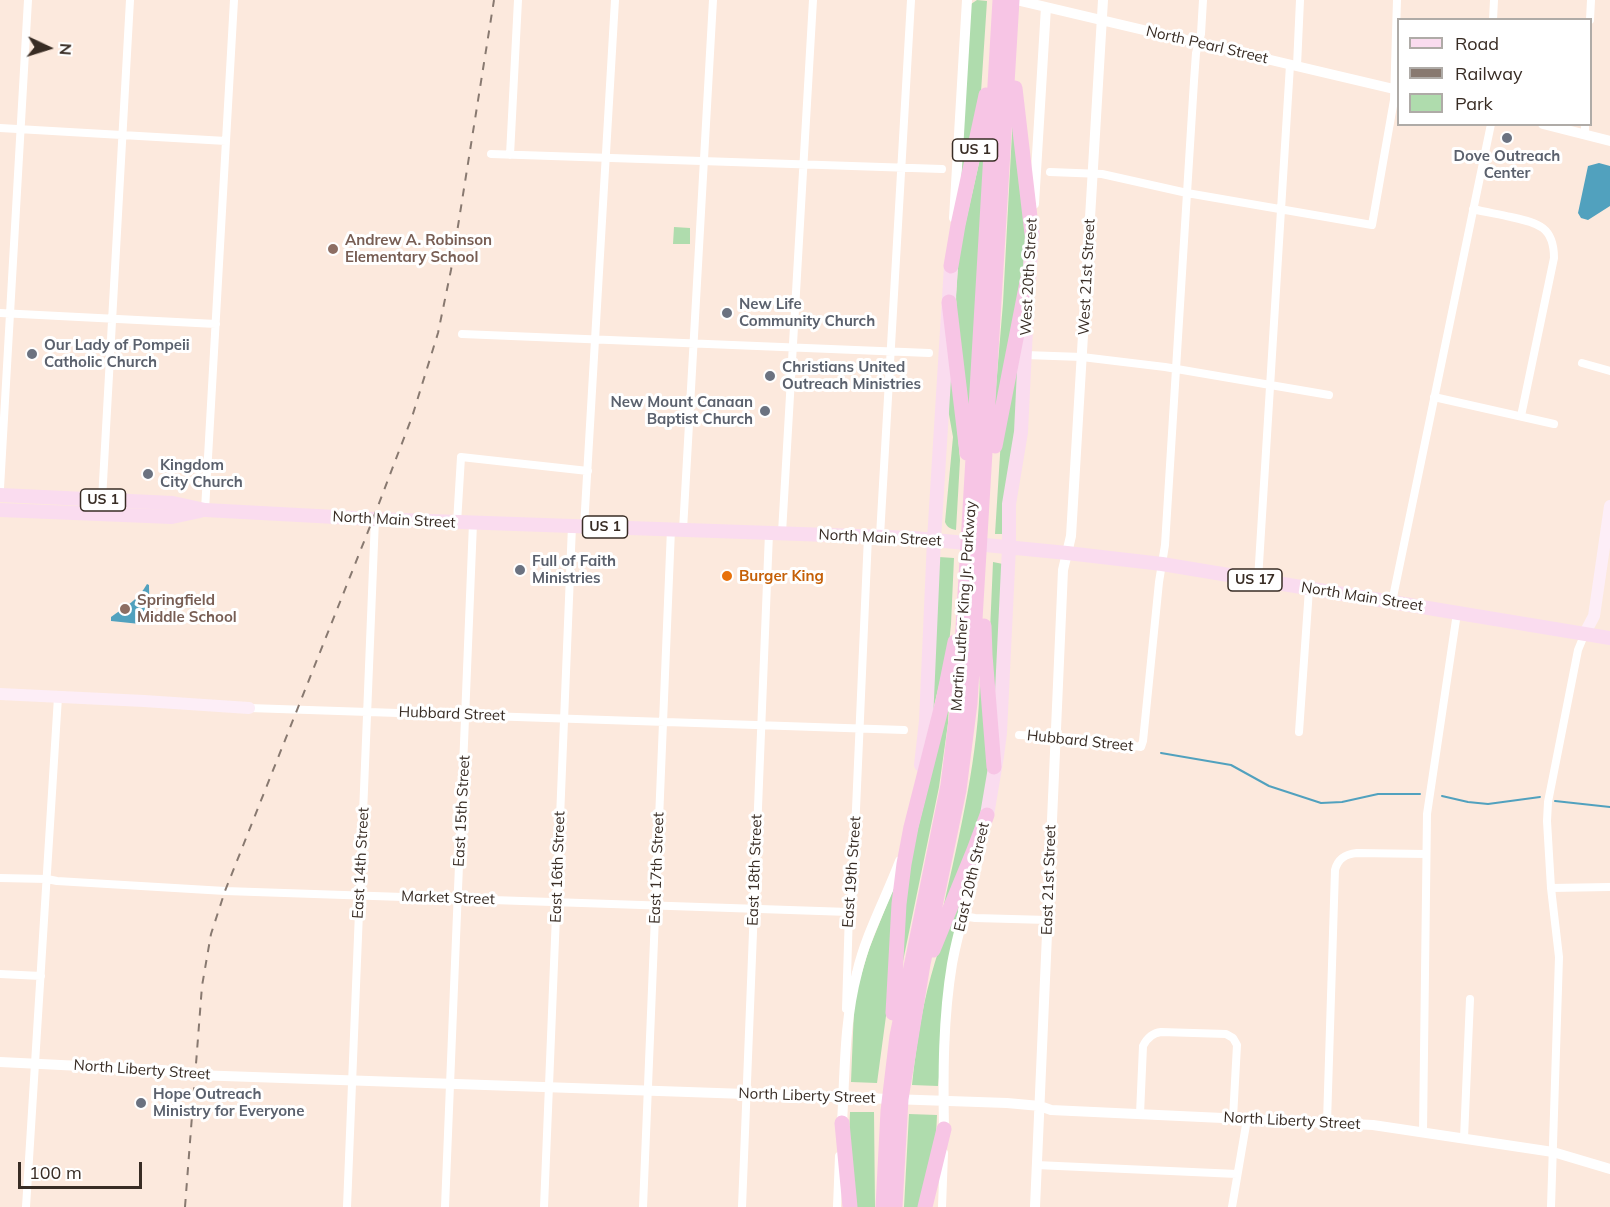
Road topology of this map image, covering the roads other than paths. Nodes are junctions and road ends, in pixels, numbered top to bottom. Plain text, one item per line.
1 (28, 0) edge
2 (130, 0) edge
3 (234, 0) edge
4 (518, 0) edge
5 (615, 0) edge
6 (713, 0) edge
7 (813, 0) edge
8 (911, 0) edge
9 (967, 0) edge
10 (1000, 0) edge
11 (1014, 0) edge
12 (1103, 0) edge
13 (1203, 0) edge
14 (1300, 0) edge
15 (1397, 0) edge
16 (1494, 0) edge
17 (1591, 0) edge
18 (1046, 7) junction
19 (1493, 18) edge
20 (1590, 18) edge
21 (1102, 21) junction
22 (1004, 34) junction
23 (1198, 44) junction
24 (1009, 57) junction
25 (1293, 65) junction
26 (1396, 90) edge
27 (1491, 126) edge
28 (1557, 126) edge
29 (0, 128) edge
30 (20, 130) junction
31 (1585, 130) edge
32 (123, 136) junction
33 (226, 141) junction
34 (1610, 141) edge
35 (491, 154) dead end
36 (510, 155) junction
37 (606, 158) junction
38 (705, 161) junction
39 (803, 164) junction
40 (902, 168) junction
41 (942, 169) dead end
42 (1050, 172) dead end
43 (1093, 174) junction
44 (1187, 193) junction
45 (1473, 209) junction
46 (1281, 210) junction
47 (1032, 234) junction
48 (951, 267) junction
49 (1029, 272) junction
50 (949, 302) junction
51 (0, 313) edge
52 (10, 313) junction
53 (113, 319) junction
54 (216, 324) junction
55 (462, 334) dead end
56 (596, 339) junction
57 (693, 344) junction
58 (792, 347) junction
59 (890, 351) junction
60 (929, 352) dead end
61 (1025, 355) junction
62 (1082, 357) junction
63 (1582, 363) dead end
64 (1176, 368) junction
65 (1610, 371) edge
66 (1270, 385) junction
67 (1329, 395) dead end
68 (1434, 397) junction
69 (1521, 416) junction
70 (1554, 424) dead end
71 (588, 471) junction
72 (0, 488) edge
73 (0, 495) edge
74 (102, 500) junction
75 (979, 505) junction
76 (1610, 506) edge
77 (0, 510) edge
78 (205, 510) junction
79 (375, 519) junction
80 (457, 523) junction
81 (473, 523) junction
82 (578, 526) junction
83 (677, 530) junction
84 (775, 533) junction
85 (874, 536) junction
86 (934, 540) junction
87 (1009, 547) junction
88 (1067, 553) junction
89 (1162, 564) junction
90 (974, 580) junction
91 (1258, 580) junction
92 (1309, 588) junction
93 (1392, 602) junction
94 (1457, 613) junction
95 (1585, 633) junction
96 (1610, 638) edge
97 (0, 694) edge
98 (58, 697) junction
99 (249, 708) joint
100 (367, 711) junction
101 (466, 715) junction
102 (564, 718) junction
103 (663, 722) junction
104 (761, 725) junction
105 (860, 729) junction
106 (904, 730) dead end
107 (1299, 732) dead end
108 (1019, 735) dead end
109 (1056, 736) junction
110 (994, 767) junction
111 (987, 815) junction
112 (911, 827) junction
113 (1426, 854) junction
114 (0, 878) edge
115 (47, 879) junction
116 (1610, 887) edge
117 (1551, 888) junction
118 (359, 895) junction
119 (458, 899) junction
120 (557, 902) junction
121 (655, 906) junction
122 (754, 909) junction
123 (849, 912) junction
124 (963, 916) junction
125 (1048, 920) junction
126 (923, 964) junction
127 (0, 974) edge
128 (41, 976) junction
129 (1470, 999) dead end
130 (845, 1045) junction
131 (0, 1062) edge
132 (35, 1064) junction
133 (900, 1065) junction
134 (352, 1080) junction
135 (450, 1083) junction
136 (549, 1086) junction
137 (648, 1090) junction
138 (746, 1093) junction
139 (843, 1098) junction
140 (943, 1101) junction
141 (1040, 1106) junction
142 (1140, 1114) junction
143 (1233, 1118) junction
144 (1247, 1119) junction
145 (1327, 1122) junction
146 (842, 1123) junction
147 (944, 1129) junction
148 (1423, 1132) junction
149 (892, 1134) junction
150 (1464, 1138) junction
151 (1553, 1152) junction
152 (1036, 1165) junction
153 (1610, 1169) edge
154 (1237, 1174) junction
155 (26, 1207) edge
156 (347, 1207) edge
157 (445, 1207) edge
158 (544, 1207) edge
159 (643, 1207) edge
160 (742, 1207) edge
161 (837, 1207) edge
162 (850, 1207) edge
163 (883, 1207) edge
164 (895, 1207) edge
165 (925, 1207) edge
166 (942, 1207) edge
167 (1035, 1207) edge
168 (1232, 1207) edge
169 (1551, 1207) edge

1 - 30 street
2 - 32 street
3 - 33 street
4 - 36 street
5 - 37 street, East 16th Street
6 - 38 street, East 17th Street
7 - 39 street, East 18th Street
8 - 40 street, East 19th Street
9 - 48 street
10 - 22 highway, Martin Luther King Jr. Parkway / US 1
11 - 18 street, North Pearl Street
11 - 22 highway, Martin Luther King Jr. Parkway / US 1
12 - 21 street, West 21st Street
13 - 23 street
14 - 25 street
15 - 26 street
16 - 19 street
17 - 20 street
18 - 21 street, North Pearl Street
18 - 47 street, West 20th Street
21 - 23 street, North Pearl Street
21 - 43 street, West 21st Street
22 - 24 highway, Martin Luther King Jr. Parkway / US 1
22 - 48 highway, US 1
22 - 75 highway, Martin Luther King Jr. Parkway
23 - 25 street, North Pearl Street
23 - 44 street
24 - 47 highway
24 - 75 highway, Martin Luther King Jr. Parkway
25 - 26 street, North Pearl Street
25 - 46 street
26 - 46 street
27 - 45 street
28 - 31 street
29 - 30 street
30 - 32 street
30 - 52 street
31 - 34 street
32 - 33 street
32 - 53 street
33 - 54 street
35 - 36 street
36 - 37 street
37 - 38 street
37 - 56 street, East 16th Street
38 - 39 street
38 - 57 street, East 17th Street
39 - 40 street
39 - 58 street, East 18th Street
40 - 41 street
40 - 59 street, East 19th Street
42 - 43 street
43 - 44 street
43 - 62 street, West 21st Street
44 - 46 street
44 - 64 street
45 - 68 street
45 - 69 street
46 - 66 street
47 - 49 main road, West 20th Street
48 - 50 main road, US 1
49 - 61 main road, West 20th Street
49 - 75 highway
50 - 75 highway
50 - 86 main road, US 1
51 - 52 street
52 - 53 street
52 - 72 street
53 - 54 street
53 - 74 street
54 - 78 street
55 - 56 street
56 - 57 street
56 - 71 street, East 16th Street
57 - 58 street
57 - 83 street, East 17th Street
58 - 59 street
58 - 84 street, East 18th Street
59 - 60 street
59 - 85 street, East 19th Street
61 - 62 street
61 - 87 main road, West 20th Street
62 - 64 street
62 - 88 street, West 21st Street
63 - 65 street
64 - 66 street
64 - 89 street
66 - 67 street
66 - 91 street
68 - 69 street
68 - 93 street
69 - 70 street
71 - 80 street
71 - 82 street, East 16th Street
73 - 74 main road, North Main Street / US 1
74 - 78 main road, North Main Street / US 1
75 - 90 highway, Martin Luther King Jr. Parkway
76 - 95 main road
77 - 78 main road, North Main Street / US 1
78 - 79 main road, North Main Street / US 1
79 - 80 main road, North Main Street / US 1
79 - 100 street, East 14th Street
80 - 81 main road, North Main Street / US 1
81 - 82 main road, North Main Street / US 1
81 - 101 street, East 15th Street
82 - 83 main road, North Main Street / US 1
82 - 102 street, East 16th Street
83 - 84 main road, North Main Street / US 1
83 - 103 street, East 17th Street
84 - 85 main road, North Main Street / US 1
84 - 104 street, East 18th Street
85 - 86 main road, North Main Street / US 1
85 - 105 street, East 19th Street
86 - 87 main road, North Main Street / US 1
86 - 112 main road
87 - 88 main road, North Main Street / US 17
87 - 110 main road, East 20th Street
88 - 89 main road, North Main Street / US 17
88 - 109 street, East 21st Street
89 - 91 main road, North Main Street / US 17
89 - 109 street, Hubbard Street
90 - 110 highway
90 - 112 highway
90 - 126 highway, Martin Luther King Jr. Parkway
90 - 133 highway, Martin Luther King Jr. Parkway
91 - 92 main road, North Main Street / US 17
92 - 93 main road, North Main Street / US 17
92 - 107 street
93 - 94 main road, North Main Street / US 17
94 - 95 main road, North Main Street / US 17
94 - 113 street
95 - 96 main road, US 17
95 - 117 street
97 - 98 main road, Hubbard Street
98 - 99 main road, Hubbard Street
98 - 115 street
99 - 100 street, Hubbard Street
100 - 101 street, Hubbard Street
100 - 118 street, East 14th Street
101 - 102 street, Hubbard Street
101 - 119 street, East 15th Street
102 - 103 street, Hubbard Street
102 - 120 street, East 16th Street
103 - 104 street, Hubbard Street
103 - 121 street, East 17th Street
104 - 105 street, Hubbard Street
104 - 122 street, East 18th Street
105 - 106 street, Hubbard Street
105 - 123 street, East 19th Street
108 - 109 street, Hubbard Street
109 - 125 street, East 21st Street
110 - 111 main road, East 20th Street
111 - 124 street, East 20th Street
111 - 126 highway
112 - 130 street
112 - 133 highway
113 - 145 street
113 - 148 street
114 - 115 street, Market Street
115 - 118 street, Market Street
115 - 128 street
116 - 117 street
117 - 151 street
118 - 119 street, Market Street
118 - 134 street, East 14th Street
119 - 120 street, Market Street
119 - 135 street, East 15th Street
120 - 121 street, Market Street
120 - 136 street, East 16th Street
121 - 122 street, Market Street
121 - 137 street, East 17th Street
122 - 123 street, Market Street
122 - 138 street, East 18th Street
123 - 130 street, East 19th Street
124 - 125 street
124 - 140 street, East 20th Street
125 - 141 street, East 21st Street
126 - 133 highway, Martin Luther King Jr. Parkway
127 - 128 street
128 - 132 street
129 - 150 street
130 - 139 street, East 19th Street
131 - 132 street, North Liberty Street
132 - 134 street, North Liberty Street
132 - 155 street
133 - 149 highway, Martin Luther King Jr. Parkway
134 - 135 street, North Liberty Street
134 - 156 street, East 14th Street
135 - 136 street, North Liberty Street
135 - 157 street, East 15th Street
136 - 137 street, North Liberty Street
136 - 158 street, East 16th Street
137 - 138 street, North Liberty Street
137 - 159 street, East 17th Street
138 - 139 street, North Liberty Street
138 - 160 street, East 18th Street
139 - 140 street, North Liberty Street
139 - 146 street, East 19th Street
140 - 141 street, North Liberty Street
140 - 147 street, East 20th Street
141 - 142 street, North Liberty Street
141 - 152 street, East 21st Street
142 - 143 street, North Liberty Street
142 - 143 street
143 - 144 street, North Liberty Street
144 - 145 street, North Liberty Street
144 - 154 street
145 - 148 street, North Liberty Street
146 - 161 street, East 19th Street
146 - 162 highway
147 - 165 highway
147 - 166 street, East 20th Street
148 - 150 street, North Liberty Street
149 - 163 highway, Martin Luther King Jr. Parkway
149 - 164 highway, Martin Luther King Jr. Parkway
150 - 151 street, North Liberty Street
151 - 153 street, North Liberty Street
151 - 169 street
152 - 154 street
152 - 167 street, East 21st Street
154 - 168 street

